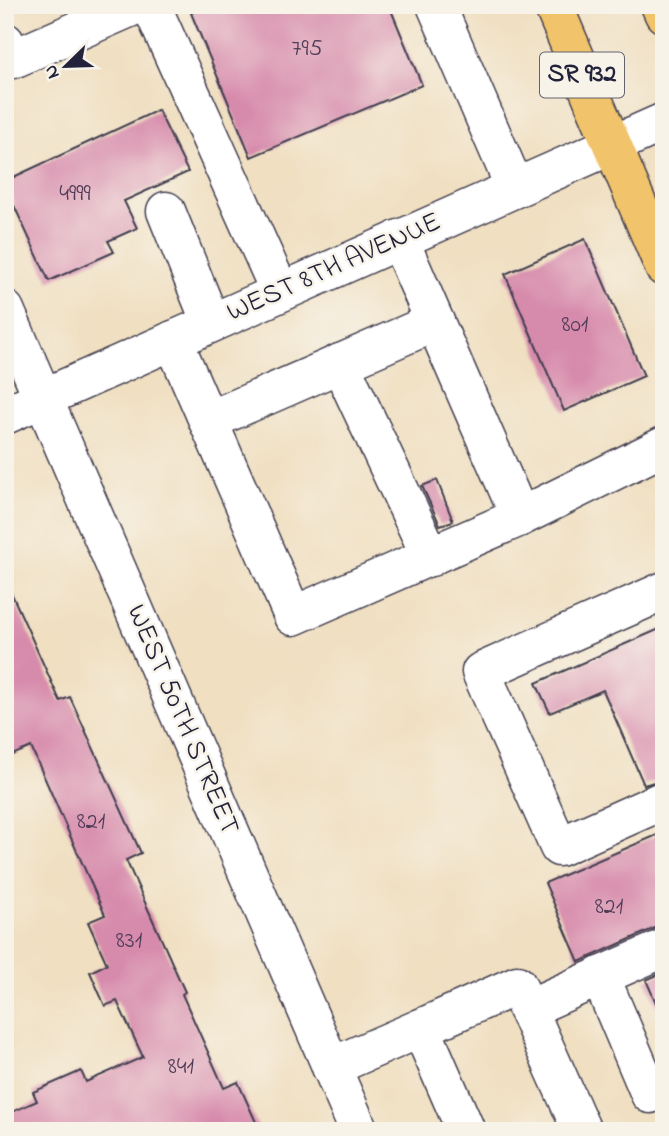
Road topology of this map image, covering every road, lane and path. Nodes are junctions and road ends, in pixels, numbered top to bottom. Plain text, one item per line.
1 (136, 5) edge
2 (151, 5) edge
3 (436, 5) edge
4 (553, 5) edge
5 (660, 5) edge
6 (664, 14) edge
7 (5, 42) edge
8 (664, 122) edge
9 (612, 144) junction
10 (515, 187) junction
11 (166, 211) dead end
12 (399, 239) junction
13 (664, 267) edge
14 (280, 292) junction
15 (5, 310) edge
16 (435, 322) junction
17 (211, 323) junction
18 (173, 340) junction
19 (340, 363) junction
20 (43, 398) junction
21 (5, 415) edge
22 (208, 421) junction
23 (664, 446) edge
24 (520, 517) junction
25 (431, 556) junction
26 (664, 591) edge
27 (664, 800) edge
28 (664, 948) edge
29 (600, 976) junction
30 (527, 1009) junction
31 (421, 1028) junction
32 (331, 1067) junction
33 (650, 1094) dead end
34 (359, 1131) edge
35 (466, 1131) edge
36 (582, 1131) edge

1 - 7 street
2 - 14 street
3 - 10 street
4 - 9 main road, SR 932
5 - 6 main road
8 - 9 street, WEST 8TH AVENUE
9 - 10 street, WEST 8TH AVENUE
9 - 13 main road, SR 932
10 - 12 street, WEST 8TH AVENUE
11 - 17 street
12 - 14 street, WEST 8TH AVENUE
12 - 16 street
14 - 17 street, WEST 8TH AVENUE
15 - 20 street, WEST 50TH STREET
16 - 19 street
16 - 24 street
17 - 18 street, WEST 8TH AVENUE
18 - 20 street, WEST 8TH AVENUE
18 - 22 street
19 - 22 street
19 - 25 street
20 - 21 street, WEST 8TH AVENUE
20 - 32 street, WEST 50TH STREET
22 - 25 street
23 - 24 street
24 - 25 street
26 - 27 street
28 - 29 street
29 - 30 street
29 - 33 street
30 - 31 street
30 - 36 street
31 - 32 street
31 - 35 street
32 - 34 street, WEST 50TH STREET

